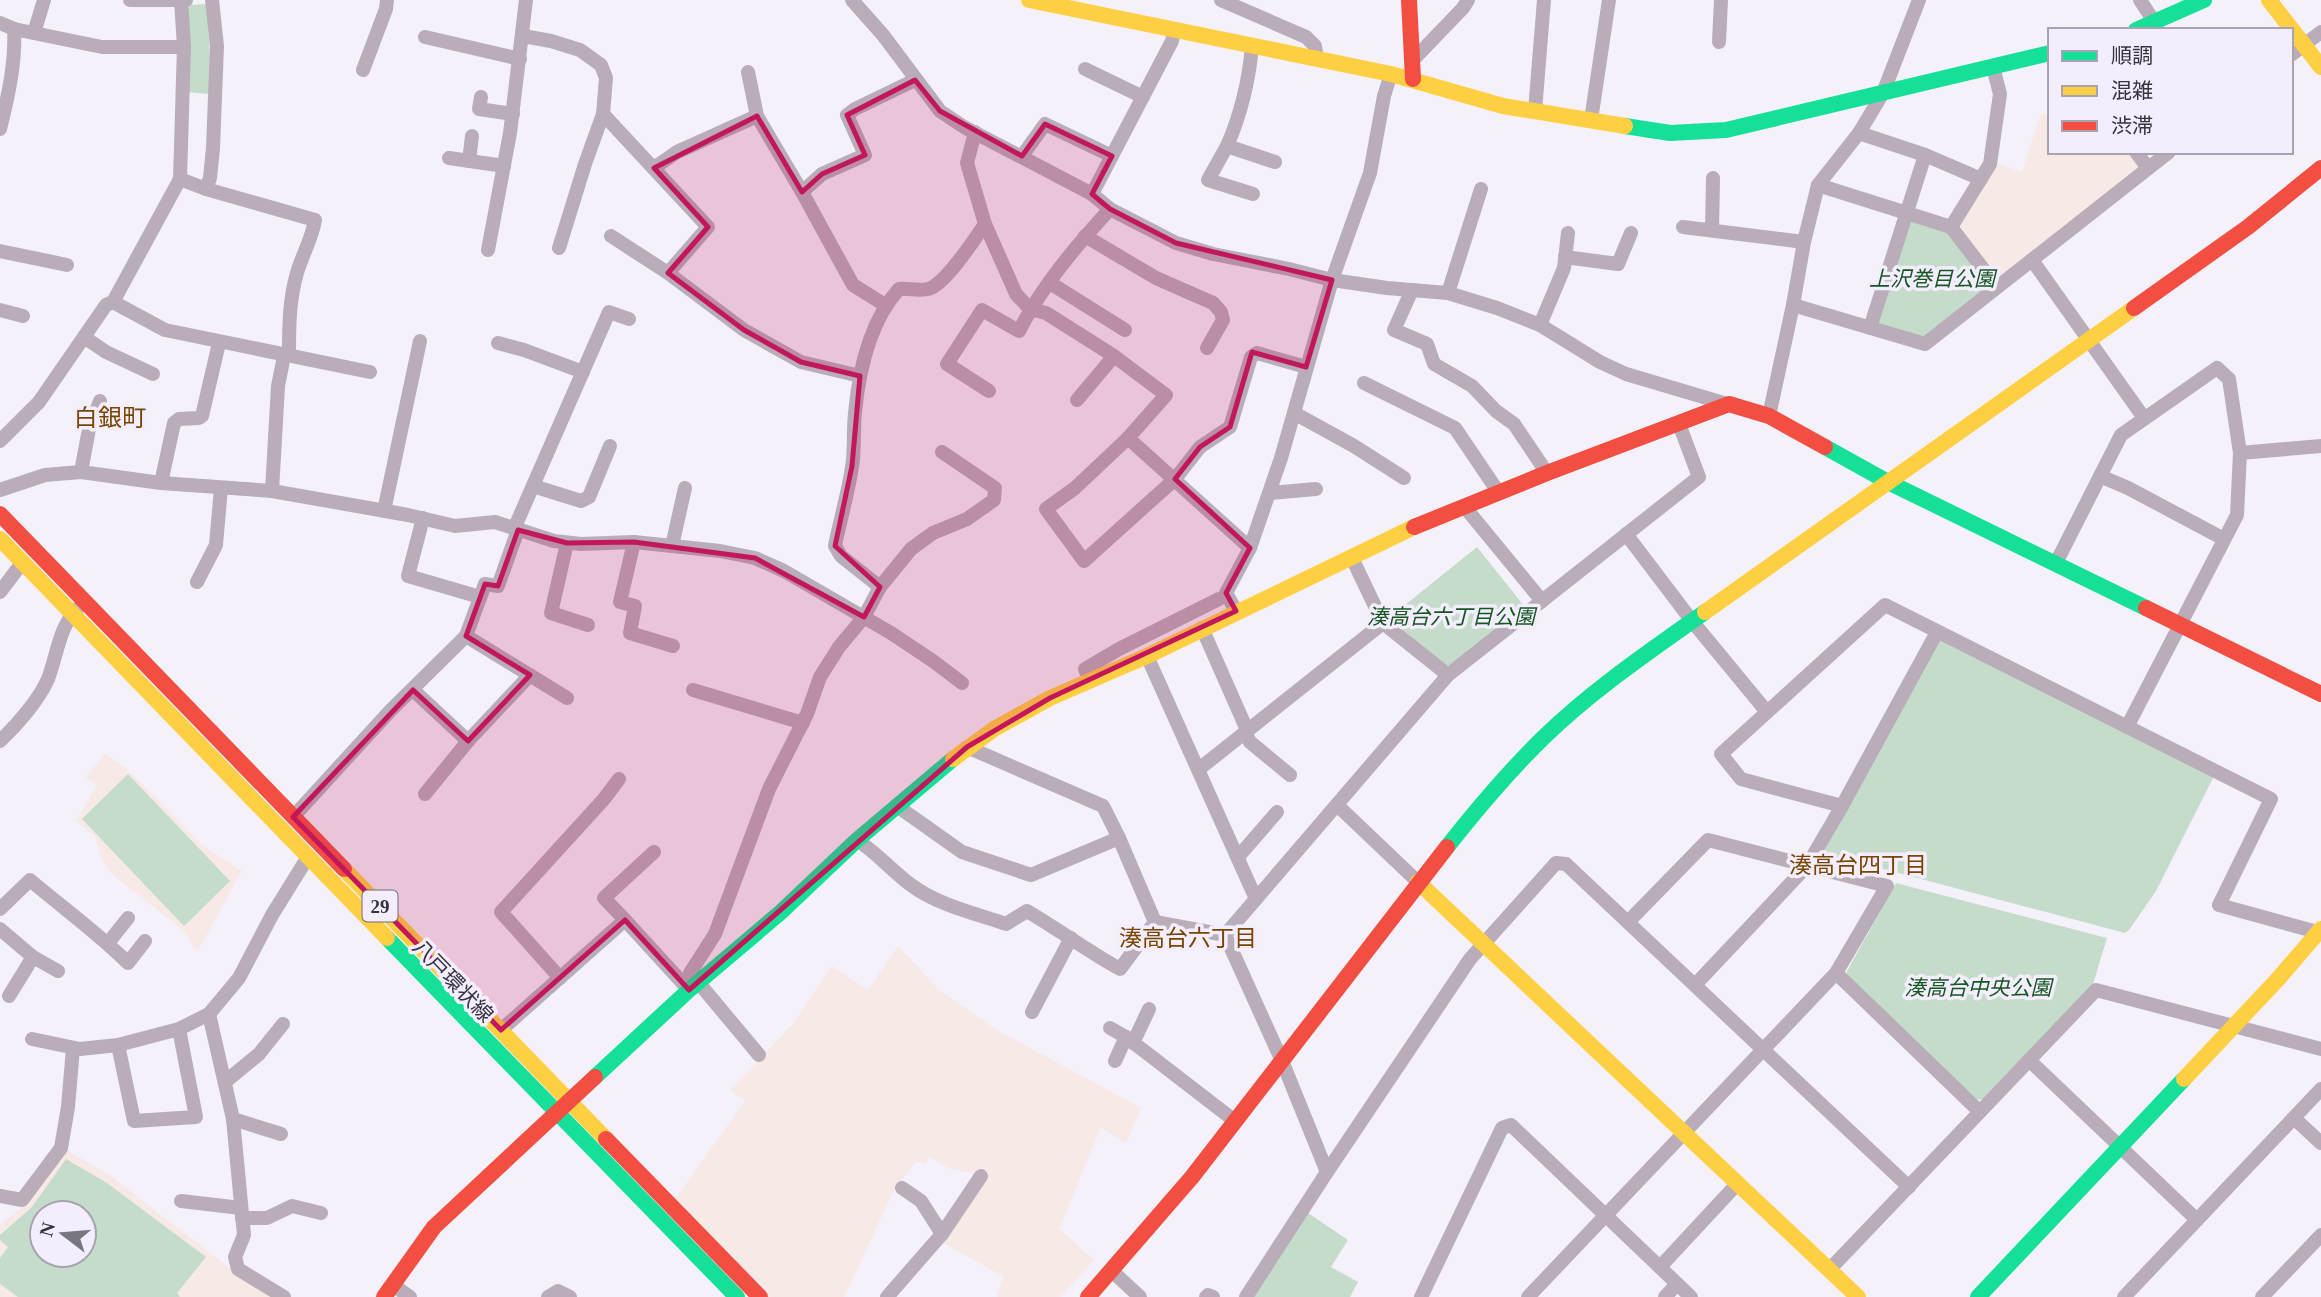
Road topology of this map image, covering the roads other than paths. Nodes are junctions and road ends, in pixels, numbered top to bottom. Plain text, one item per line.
1 (44, 0) edge
2 (130, 0) edge
3 (181, 0) edge
4 (186, 0) edge
5 (212, 0) edge
6 (387, 0) edge
7 (526, 0) edge
8 (852, 0) edge
9 (1029, 0) edge
10 (1221, 0) edge
11 (1409, 0) edge
12 (1468, 0) edge
13 (1544, 0) edge
14 (1609, 0) edge
15 (1721, 0) edge
16 (1919, 0) edge
17 (2140, 0) edge
18 (2204, 0) edge
19 (2269, 0) edge
20 (2155, 23) junction
21 (7, 26) edge
22 (2141, 28) edge
23 (2285, 28) edge
24 (1174, 30) junction
25 (2321, 32) edge
26 (34, 33) junction
27 (523, 36) junction
28 (425, 37) dead end
29 (1719, 42) dead end
30 (1252, 46) junction
31 (184, 47) junction
32 (2297, 50) edge
33 (2048, 53) edge
34 (520, 59) junction
35 (1317, 59) junction
36 (1413, 61) junction
37 (1993, 67) junction
38 (2321, 68) edge
39 (1085, 69) dead end
40 (363, 70) dead end
41 (748, 72) dead end
42 (1391, 74) junction
43 (1413, 79) junction
44 (915, 80) junction
45 (1883, 93) junction
46 (481, 97) dead end
47 (1143, 97) junction
48 (1535, 111) junction
49 (513, 114) junction
50 (603, 114) junction
51 (757, 116) junction
52 (1591, 120) junction
53 (0, 129) edge
54 (975, 132) junction
55 (1859, 133) junction
56 (472, 136) dead end
57 (1227, 146) junction
58 (2138, 154) edge
59 (2166, 154) edge
60 (1925, 155) junction
61 (1022, 156) junction
62 (1112, 156) junction
63 (449, 158) dead end
64 (469, 161) junction
65 (1275, 162) dead end
66 (504, 166) junction
67 (654, 168) junction
68 (2148, 168) junction
69 (2321, 169) edge
70 (1713, 178) dead end
71 (180, 179) junction
72 (1981, 179) junction
73 (1818, 185) junction
74 (206, 189) junction
75 (1481, 189) dead end
76 (802, 192) junction
77 (1092, 194) junction
78 (1253, 194) dead end
79 (1110, 209) junction
80 (1906, 212) junction
81 (985, 224) junction
82 (1951, 226) junction
83 (1682, 227) dead end
84 (1712, 230) junction
85 (1568, 233) dead end
86 (1631, 233) dead end
87 (611, 236) dead end
88 (1085, 236) junction
89 (1804, 242) junction
90 (559, 248) dead end
91 (488, 250) dead end
92 (0, 251) edge
93 (1565, 257) junction
94 (2032, 260) junction
95 (67, 265) dead end
96 (667, 273) junction
97 (1332, 280) junction
98 (1050, 282) junction
99 (1997, 287) junction
100 (1412, 290) junction
101 (1448, 293) junction
102 (113, 302) junction
103 (885, 305) junction
104 (1793, 305) junction
105 (1031, 309) junction
106 (0, 310) edge
107 (23, 316) dead end
108 (629, 319) dead end
109 (1539, 325) junction
110 (1870, 328) junction
111 (1125, 330) dead end
112 (84, 337) junction
113 (2088, 340) junction
114 (421, 341) dead end
115 (219, 343) junction
116 (498, 343) dead end
117 (1207, 348) dead end
118 (286, 356) junction
119 (1114, 356) junction
120 (1306, 367) junction
121 (370, 372) dead end
122 (583, 372) junction
123 (153, 374) dead end
124 (860, 376) junction
125 (1364, 383) dead end
126 (989, 391) dead end
127 (1077, 400) dead end
128 (100, 401) dead end
129 (1729, 404) junction
130 (1294, 413) junction
131 (1769, 416) junction
132 (2144, 418) junction
133 (1679, 424) junction
134 (1128, 438) junction
135 (0, 441) edge
136 (610, 446) dead end
137 (2321, 446) edge
138 (942, 452) dead end
139 (2240, 453) junction
140 (81, 472) junction
141 (1547, 473) junction
142 (2100, 476) junction
143 (1404, 478) dead end
144 (1175, 479) junction
145 (1888, 482) junction
146 (161, 484) junction
147 (533, 486) junction
148 (221, 488) junction
149 (685, 488) dead end
150 (1316, 489) dead end
151 (0, 490) edge
152 (272, 491) junction
153 (1269, 493) junction
154 (1499, 493) junction
155 (1464, 506) junction
156 (384, 511) junction
157 (0, 514) edge
158 (423, 518) junction
159 (516, 530) junction
160 (1626, 534) junction
161 (0, 538) edge
162 (2224, 539) junction
163 (634, 542) junction
164 (567, 543) junction
165 (672, 546) junction
166 (1250, 548) junction
167 (1352, 558) junction
168 (22, 563) junction
169 (2056, 563) junction
170 (197, 582) dead end
171 (880, 587) junction
172 (0, 592) edge
173 (480, 597) junction
174 (1219, 599) dead end
175 (1542, 601) junction
176 (78, 608) junction
177 (1236, 611) junction
178 (864, 617) junction
179 (1692, 621) junction
180 (1383, 623) junction
181 (2179, 623) junction
182 (588, 625) dead end
183 (1202, 628) junction
184 (1937, 632) junction
185 (466, 636) junction
186 (673, 646) dead end
187 (1147, 656) junction
188 (530, 675) junction
189 (1448, 675) junction
190 (1090, 681) junction
191 (962, 683) dead end
192 (413, 690) junction
193 (692, 690) dead end
194 (2321, 694) edge
195 (567, 698) dead end
196 (1767, 712) junction
197 (803, 723) junction
198 (2127, 727) junction
199 (1246, 731) junction
200 (0, 741) edge
201 (468, 741) junction
202 (967, 747) junction
203 (1199, 769) junction
204 (1290, 775) dead end
205 (620, 779) dead end
206 (425, 794) dead end
207 (1337, 805) junction
208 (897, 806) junction
209 (1842, 806) junction
210 (1277, 812) dead end
211 (293, 817) junction
212 (1119, 838) junction
213 (857, 840) junction
214 (654, 852) dead end
215 (309, 857) junction
216 (1238, 857) junction
217 (1807, 866) junction
218 (1418, 882) junction
219 (1256, 899) junction
220 (0, 909) edge
221 (128, 918) dead end
222 (625, 920) junction
223 (1155, 922) junction
224 (1628, 922) junction
225 (2320, 931) edge
226 (2, 935) edge
227 (1225, 935) junction
228 (1071, 938) junction
229 (145, 941) dead end
230 (108, 943) junction
231 (1482, 943) junction
232 (33, 957) junction
233 (58, 971) dead end
234 (1836, 973) junction
235 (560, 978) junction
236 (1695, 985) junction
237 (694, 986) junction
238 (9, 996) dead end
239 (1149, 1009) dead end
240 (1032, 1012) dead end
241 (209, 1014) junction
242 (283, 1024) dead end
243 (2233, 1026) junction
244 (1110, 1028) dead end
245 (179, 1029) junction
246 (501, 1030) junction
247 (32, 1040) dead end
248 (1129, 1040) junction
249 (118, 1045) junction
250 (73, 1048) junction
251 (2321, 1049) edge
252 (1763, 1050) junction
253 (760, 1055) dead end
254 (2029, 1060) junction
255 (1115, 1061) dead end
256 (1282, 1061) junction
257 (225, 1082) junction
258 (2321, 1089) edge
259 (570, 1101) junction
260 (1979, 1111) junction
261 (557, 1113) junction
262 (2294, 1118) junction
263 (233, 1119) junction
264 (1235, 1121) junction
265 (1685, 1133) junction
266 (281, 1134) dead end
267 (2321, 1143) edge
268 (2120, 1146) junction
269 (1327, 1172) junction
270 (981, 1175) dead end
271 (1738, 1183) junction
272 (1909, 1187) junction
273 (902, 1188) dead end
274 (0, 1196) edge
275 (181, 1201) dead end
276 (242, 1213) junction
277 (321, 1213) dead end
278 (1606, 1215) junction
279 (2197, 1220) junction
280 (942, 1234) junction
281 (2321, 1235) edge
282 (1660, 1267) junction
283 (1829, 1270) junction
284 (1112, 1271) junction
285 (1677, 1284) junction
286 (389, 1291) edge
287 (284, 1297) edge
288 (410, 1297) edge
289 (548, 1297) edge
290 (569, 1297) edge
291 (737, 1297) edge
292 (760, 1297) edge
293 (887, 1297) edge
294 (1088, 1297) edge
295 (1140, 1297) edge
296 (1206, 1297) edge
297 (1213, 1297) edge
298 (1246, 1297) edge
299 (1421, 1297) edge
300 (1528, 1297) edge
301 (1665, 1297) edge
302 (1691, 1297) edge
303 (1858, 1297) edge
304 (1978, 1297) edge
305 (2124, 1297) edge
306 (2262, 1297) edge

1 - 26 street
2 - 3 street
3 - 4 street
3 - 31 street
5 - 74 street
6 - 40 street
7 - 27 street
8 - 44 street
9 - 24 street
10 - 35 street
11 - 36 street
12 - 36 street
13 - 48 street
14 - 52 street
15 - 29 street
16 - 45 street
17 - 20 street
18 - 20 street
19 - 23 street
20 - 22 street
21 - 26 street
21 - 53 street
24 - 30 street
24 - 47 street
25 - 32 street
26 - 31 street
27 - 34 street
27 - 50 street
28 - 34 street
30 - 35 street
30 - 57 street
31 - 71 street
32 - 38 street
33 - 37 street
34 - 49 street
35 - 42 street
36 - 43 street
37 - 45 street
37 - 72 street
39 - 47 street
41 - 51 street
42 - 43 street
42 - 97 street
43 - 48 street
44 - 54 street
44 - 76 street
45 - 52 street
45 - 55 street
46 - 49 street
47 - 62 street
48 - 52 street
49 - 66 street
50 - 67 street
50 - 90 street
51 - 67 street
51 - 76 street
54 - 61 street
54 - 81 street
55 - 60 street
55 - 73 street
56 - 64 street
57 - 65 street
57 - 78 street
58 - 68 street
59 - 68 street
60 - 72 street
60 - 80 street
61 - 62 street
61 - 77 street
62 - 77 street
63 - 64 street
64 - 66 street
66 - 91 street
67 - 96 street
68 - 94 street
69 - 113 street
70 - 84 street
71 - 74 street
71 - 102 street
72 - 82 street
73 - 80 street
73 - 89 street
74 - 118 street
75 - 101 street
76 - 103 street
77 - 79 street
79 - 88 street
79 - 97 street
80 - 82 street
80 - 110 street
81 - 103 street
81 - 105 street
82 - 99 street
83 - 84 street
84 - 89 street
85 - 93 street
86 - 93 street
87 - 96 street
88 - 98 street
88 - 117 street
89 - 104 street
92 - 95 street
93 - 109 street
94 - 99 street
94 - 113 street
96 - 124 street
97 - 100 street
97 - 120 street
98 - 105 street
98 - 111 street
99 - 110 street
100 - 101 street
100 - 141 street
101 - 109 street
102 - 112 street
102 - 115 street
103 - 124 street
104 - 110 street
104 - 131 street
105 - 119 street
105 - 126 street
106 - 107 street
108 - 122 street
109 - 129 street
112 - 123 street
112 - 135 street
113 - 132 street
113 - 145 street
114 - 156 street
115 - 118 street
115 - 146 street
116 - 122 street
118 - 121 street
118 - 152 street
119 - 127 street
119 - 134 street
120 - 130 street
120 - 144 street
122 - 147 street
124 - 171 street
125 - 154 street
128 - 140 street
129 - 131 street
129 - 133 street
130 - 143 street
130 - 153 street
131 - 145 street
132 - 139 street
132 - 142 street
133 - 141 street
133 - 160 street
134 - 144 street
134 - 144 street
136 - 147 street
137 - 139 street
138 - 171 street
139 - 162 street
140 - 146 street
140 - 151 street
141 - 154 street
142 - 162 street
142 - 169 street
144 - 166 street
145 - 169 street
145 - 179 street
146 - 148 street
147 - 159 street
148 - 152 street
148 - 170 street
149 - 165 street
150 - 153 street
152 - 156 street
153 - 166 street
154 - 155 street
155 - 167 street
155 - 175 street
156 - 158 street
157 - 176 street, 八戸環状線 / 29
158 - 159 street
158 - 173 street
159 - 164 street
159 - 173 street
160 - 175 street
160 - 179 street
161 - 168 street, 八戸環状線 / 29
162 - 181 street
163 - 164 street
163 - 165 street
163 - 186 street
164 - 182 street
165 - 178 street
166 - 177 street
167 - 177 street
167 - 180 street
168 - 172 street
168 - 176 street, 八戸環状線 / 29
169 - 181 street
171 - 178 street
173 - 185 street
174 - 190 street
175 - 189 street
176 - 200 street
176 - 211 street, 八戸環状線 / 29
176 - 215 street, 八戸環状線 / 29
177 - 183 street
178 - 191 street
178 - 197 street
179 - 196 street
179 - 218 street
180 - 189 street
180 - 199 street
181 - 194 street
181 - 198 street
183 - 187 street
183 - 199 street
184 - 196 street
184 - 198 street
184 - 209 street
185 - 188 street
185 - 192 street
187 - 190 street
187 - 203 street
188 - 195 street
188 - 201 street
189 - 207 street
190 - 202 street
192 - 201 street
192 - 211 street
193 - 197 street
196 - 209 street
197 - 237 street
198 - 225 street
199 - 203 street
199 - 204 street
201 - 206 street
202 - 208 street
202 - 212 street
203 - 216 street
205 - 235 street
207 - 218 street
207 - 219 street
208 - 212 street
208 - 213 street
209 - 217 street
210 - 216 street
211 - 246 street, 八戸環状線 / 29
212 - 223 street
213 - 228 street
213 - 237 street
214 - 222 street
215 - 241 street
215 - 261 street, 八戸環状線 / 29
216 - 219 street
217 - 224 street
217 - 234 street
217 - 236 street
218 - 231 street
218 - 256 street
219 - 227 street
220 - 230 street
221 - 230 street
222 - 235 street
222 - 237 street
223 - 227 street
223 - 228 street
224 - 231 street
224 - 236 street
225 - 243 street
226 - 232 street
227 - 256 street
228 - 240 street
229 - 230 street
231 - 265 street
231 - 269 street
232 - 233 street
232 - 238 street
234 - 252 street
234 - 260 street
235 - 246 street
236 - 252 street
237 - 253 street
237 - 259 street
239 - 248 street
241 - 245 street
241 - 257 street
242 - 257 street
243 - 251 street
243 - 254 street
243 - 268 street
244 - 248 street
245 - 249 street
245 - 249 street
246 - 259 street, 八戸環状線 / 29
247 - 250 street
248 - 255 street
248 - 264 street
249 - 250 street
250 - 274 street
252 - 265 street
252 - 272 street
254 - 260 street
254 - 268 street
256 - 264 street
256 - 269 street
257 - 263 street
258 - 262 street
259 - 261 street
259 - 292 street, 八戸環状線 / 29
260 - 272 street
261 - 286 street
261 - 291 street, 八戸環状線 / 29
262 - 267 street
262 - 279 street
263 - 266 street
263 - 276 street
264 - 284 street
265 - 271 street
265 - 278 street
268 - 279 street
268 - 304 street
269 - 298 street
270 - 280 street
271 - 282 street
271 - 283 street
272 - 283 street
273 - 280 street
275 - 276 street
276 - 277 street
276 - 287 street
278 - 282 street
278 - 299 street
278 - 300 street
279 - 305 street
280 - 293 street
281 - 306 street
282 - 285 street
283 - 303 street
284 - 294 street
284 - 295 street
285 - 301 street
285 - 302 street
286 - 288 street
289 - 290 street
296 - 297 street

